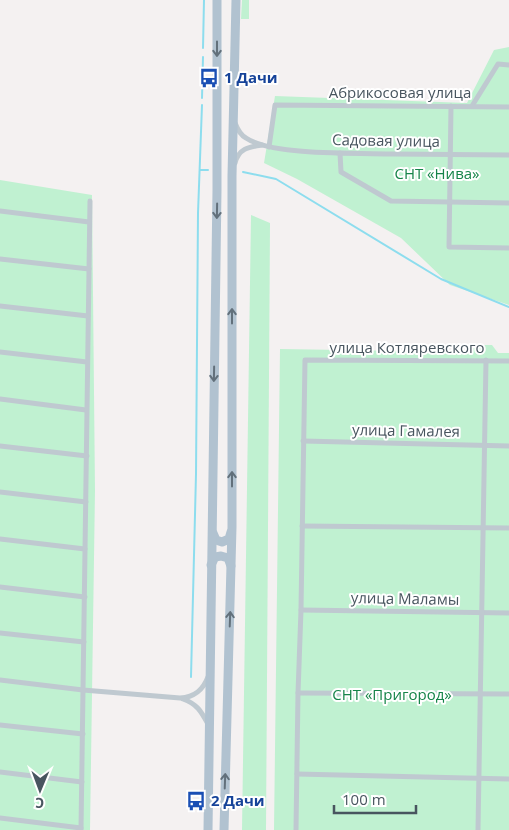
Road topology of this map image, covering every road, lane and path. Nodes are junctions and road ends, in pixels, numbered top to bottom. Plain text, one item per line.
1 (217, 0) edge
2 (236, 0) edge
3 (509, 65) edge
4 (451, 106) junction
5 (472, 106) junction
6 (509, 107) edge
7 (232, 109) junction
8 (263, 145) junction
9 (269, 147) junction
10 (340, 153) junction
11 (451, 154) junction
12 (509, 155) edge
13 (232, 176) junction
14 (90, 201) dead end
15 (449, 202) junction
16 (509, 203) edge
17 (0, 211) edge
18 (89, 222) junction
19 (509, 248) edge
20 (0, 259) edge
21 (89, 269) junction
22 (0, 306) edge
23 (88, 316) junction
24 (0, 352) edge
25 (486, 360) junction
26 (509, 361) edge
27 (87, 362) junction
28 (0, 399) edge
29 (86, 410) junction
30 (303, 441) junction
31 (485, 444) junction
32 (0, 446) edge
33 (509, 446) edge
34 (87, 456) junction
35 (0, 492) edge
36 (86, 502) junction
37 (302, 526) junction
38 (212, 528) junction
39 (232, 528) junction
40 (482, 528) junction
41 (509, 528) edge
42 (0, 540) edge
43 (85, 549) junction
44 (211, 565) junction
45 (231, 566) junction
46 (0, 587) edge
47 (85, 597) junction
48 (302, 610) junction
49 (482, 612) junction
50 (509, 613) edge
51 (0, 633) edge
52 (84, 642) junction
53 (210, 672) junction
54 (0, 680) edge
55 (83, 690) junction
56 (298, 693) junction
57 (481, 694) junction
58 (509, 694) edge
59 (180, 698) junction
60 (0, 725) edge
61 (210, 727) junction
62 (83, 734) junction
63 (0, 772) edge
64 (297, 774) junction
65 (478, 778) junction
66 (509, 778) edge
67 (82, 782) junction
68 (0, 818) edge
69 (81, 829) edge
70 (208, 830) edge
71 (224, 830) edge
72 (296, 830) edge
73 (478, 830) edge

1 -> 38 main road
2 - 7 main road
3 - 5 street
4 - 5 street, Абрикосовая улица
4 - 9 street, Абрикосовая улица
4 - 11 street
5 - 6 street, Абрикосовая улица
7 - 8 street, Садовая улица
7 - 13 main road
8 - 9 street, Садовая улица
8 - 13 street
9 - 10 street, Садовая улица
10 - 11 street, Садовая улица
10 - 15 street
11 - 12 street, Садовая улица
11 - 15 street
39 -> 13 main road
14 - 18 street
15 - 16 street
15 - 19 street
17 - 18 street
18 - 21 street
20 - 21 street
21 - 23 street
22 - 23 street
23 - 27 street
24 - 27 street
25 - 26 street, улица Котляревского
25 - 30 street, улица Котляревского
25 - 31 street
27 - 29 street
28 - 29 street
29 - 34 street
30 - 31 street, улица Гамалея
30 - 37 street
31 - 33 street, улица Гамалея
31 - 40 street
32 - 34 street
34 - 36 street
35 - 36 street
36 - 43 street
37 - 40 street
37 - 48 street
38 - 39 main road
38 - 44 main road
39 - 45 main road
40 - 41 street
40 - 49 street
42 - 43 street
43 - 47 street
44 - 45 main road
44 - 53 main road
71 -> 45 main road
46 - 47 street
47 - 52 street
48 - 49 street, улица Маламы
48 - 56 street
49 - 50 street, улица Маламы
49 - 57 street
51 - 52 street
52 - 55 street
53 - 59 street
53 - 61 main road
54 - 55 street
55 - 59 street
55 - 62 street
56 - 57 street
56 - 64 street
57 - 58 street
57 - 65 street
59 - 61 street
60 - 62 street
61 - 70 main road
62 - 67 street
63 - 67 street
64 - 65 street
64 - 72 street
65 - 66 street
65 - 73 street
67 - 69 street
68 - 69 street

